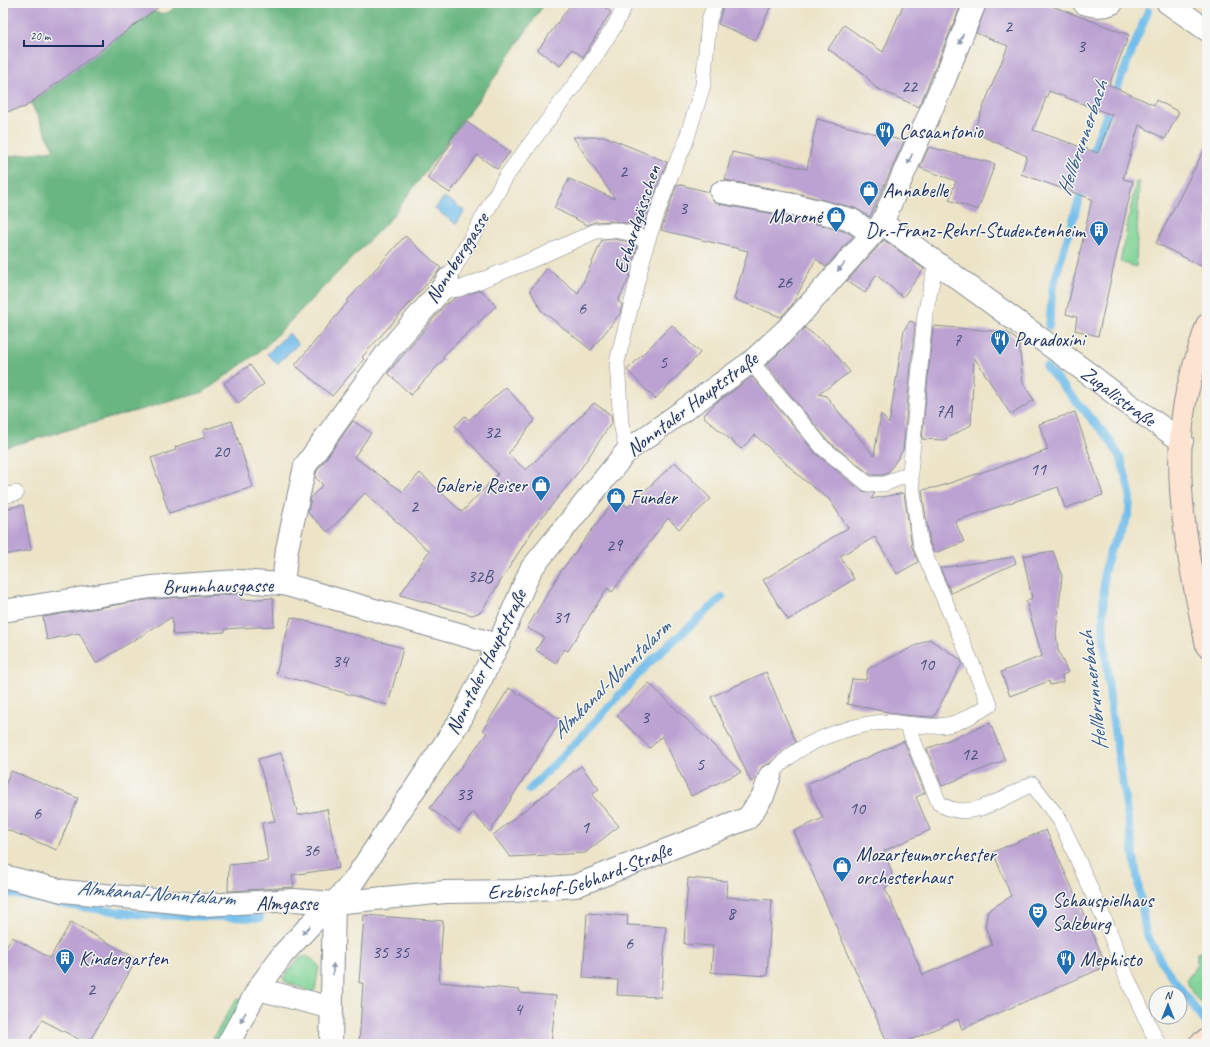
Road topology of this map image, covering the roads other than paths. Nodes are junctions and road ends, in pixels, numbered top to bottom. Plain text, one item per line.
1 (626, 3) edge
2 (715, 3) edge
3 (975, 3) edge
4 (1084, 3) edge
5 (1112, 3) edge
6 (1168, 3) edge
7 (1207, 30) edge
8 (721, 192) dead end
9 (877, 228) junction
10 (647, 242) junction
11 (936, 262) junction
12 (444, 285) junction
13 (1207, 325) edge
14 (751, 362) junction
15 (1182, 441) junction
16 (627, 450) junction
17 (910, 473) junction
18 (283, 584) junction
19 (3, 611) edge
20 (498, 645) junction
21 (1207, 646) edge
22 (907, 725) junction
23 (770, 776) joint
24 (3, 876) edge
25 (334, 903) junction
26 (258, 989) junction
27 (332, 1008) junction
28 (1207, 1040) edge
29 (228, 1044) edge
30 (331, 1044) edge
31 (1158, 1044) edge
32 (1201, 1044) edge

1 - 12 lane, Nonnberggasse
2 - 10 lane, Erhardgässchen
3 -> 9 street, Nonntaler Hauptstraße
4 - 5 street
6 - 7 street
8 - 9 street, Zugallistraße
9 - 11 street, Zugallistraße
9 -> 14 street, Nonntaler Hauptstraße
10 - 12 lane
10 - 16 lane, Erhardgässchen
11 - 15 street, Zugallistraße
11 - 17 lane
12 - 18 street, Nonnberggasse
13 - 15 main road
14 - 16 street, Nonntaler Hauptstraße
14 - 17 lane
15 - 21 main road
16 - 20 street, Nonntaler Hauptstraße
17 - 22 lane
18 - 19 street, Brunnhausgasse
18 - 20 street, Brunnhausgasse
20 - 25 street, Nonntaler Hauptstraße
22 - 23 lane
22 - 31 lane
23 - 25 street, Erzbischof-Gebhard-Straße
24 - 25 street, Almgasse
25 -> 26 street, Nonntaler Hauptstraße
27 -> 25 street
26 - 27 street
26 -> 29 street, Nonntaler Hauptstraße
27 - 30 street
28 - 32 main road

